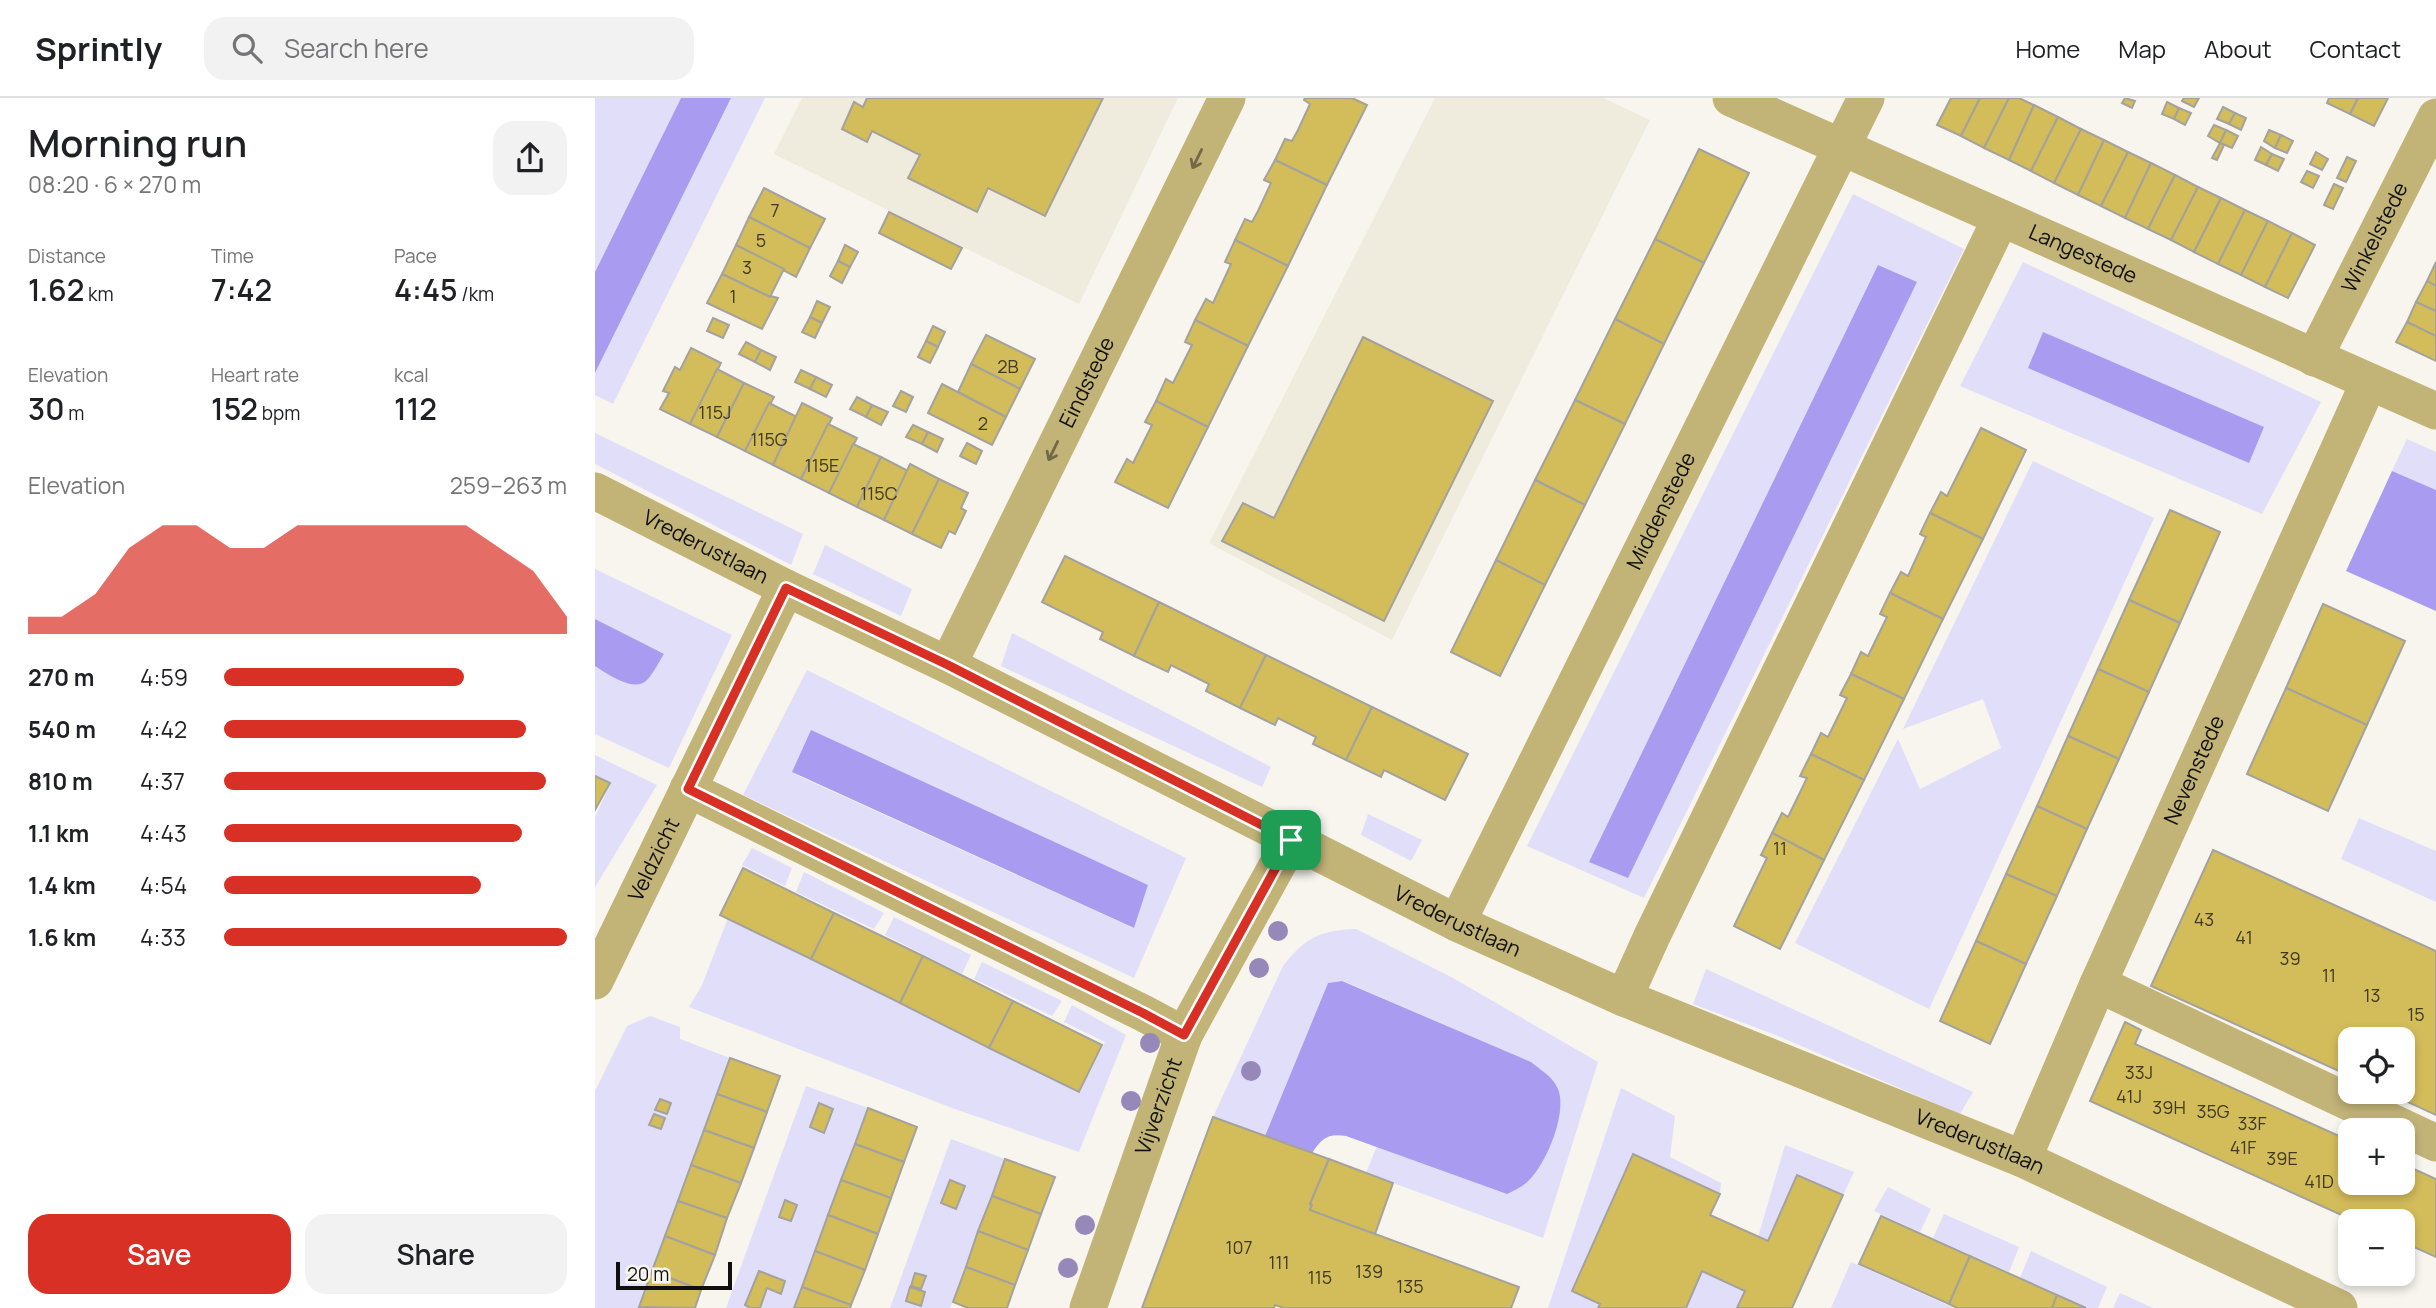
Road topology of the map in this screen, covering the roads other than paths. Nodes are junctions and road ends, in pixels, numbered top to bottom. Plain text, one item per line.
1 (1227, 98) edge
2 (1731, 98) edge
3 (1866, 98) edge
4 (2436, 117) edge
5 (1842, 147) junction
6 (2001, 218) junction
7 (2314, 358) junction
8 (2369, 382) junction
9 (2436, 411) edge
10 (595, 491) edge
11 (786, 588) junction
12 (948, 665) junction
13 (688, 789) junction
14 (1291, 840) junction
15 (1457, 923) junction
16 (595, 981) edge
17 (2098, 984) junction
18 (1624, 998) junction
19 (1184, 1035) junction
20 (2436, 1143) edge
21 (2023, 1159) junction
22 (1088, 1308) edge
23 (2339, 1308) edge

1 -> 12 street, Eindstede
2 - 5 street, Langestede
3 - 5 street, Middenstede
4 - 7 street, Winkelstede
5 - 6 street, Langestede
5 - 15 street, Middenstede
6 - 7 street, Langestede
6 - 18 street
7 - 8 street, Langestede
8 - 9 street, Langestede
8 - 17 street, Nevenstede
10 - 11 street, Vrederustlaan
11 - 12 street, Vrederustlaan
11 - 13 street, Veldzicht
12 - 14 street, Vrederustlaan
13 - 16 street, Veldzicht
13 - 19 street
14 - 15 street, Vrederustlaan
14 - 19 street, Vijverzicht
15 - 18 street, Vrederustlaan
17 - 20 street
17 - 21 street, Nevenstede
18 - 21 street, Vrederustlaan
19 - 22 street, Vijverzicht
21 - 23 street, Vrederustlaan

